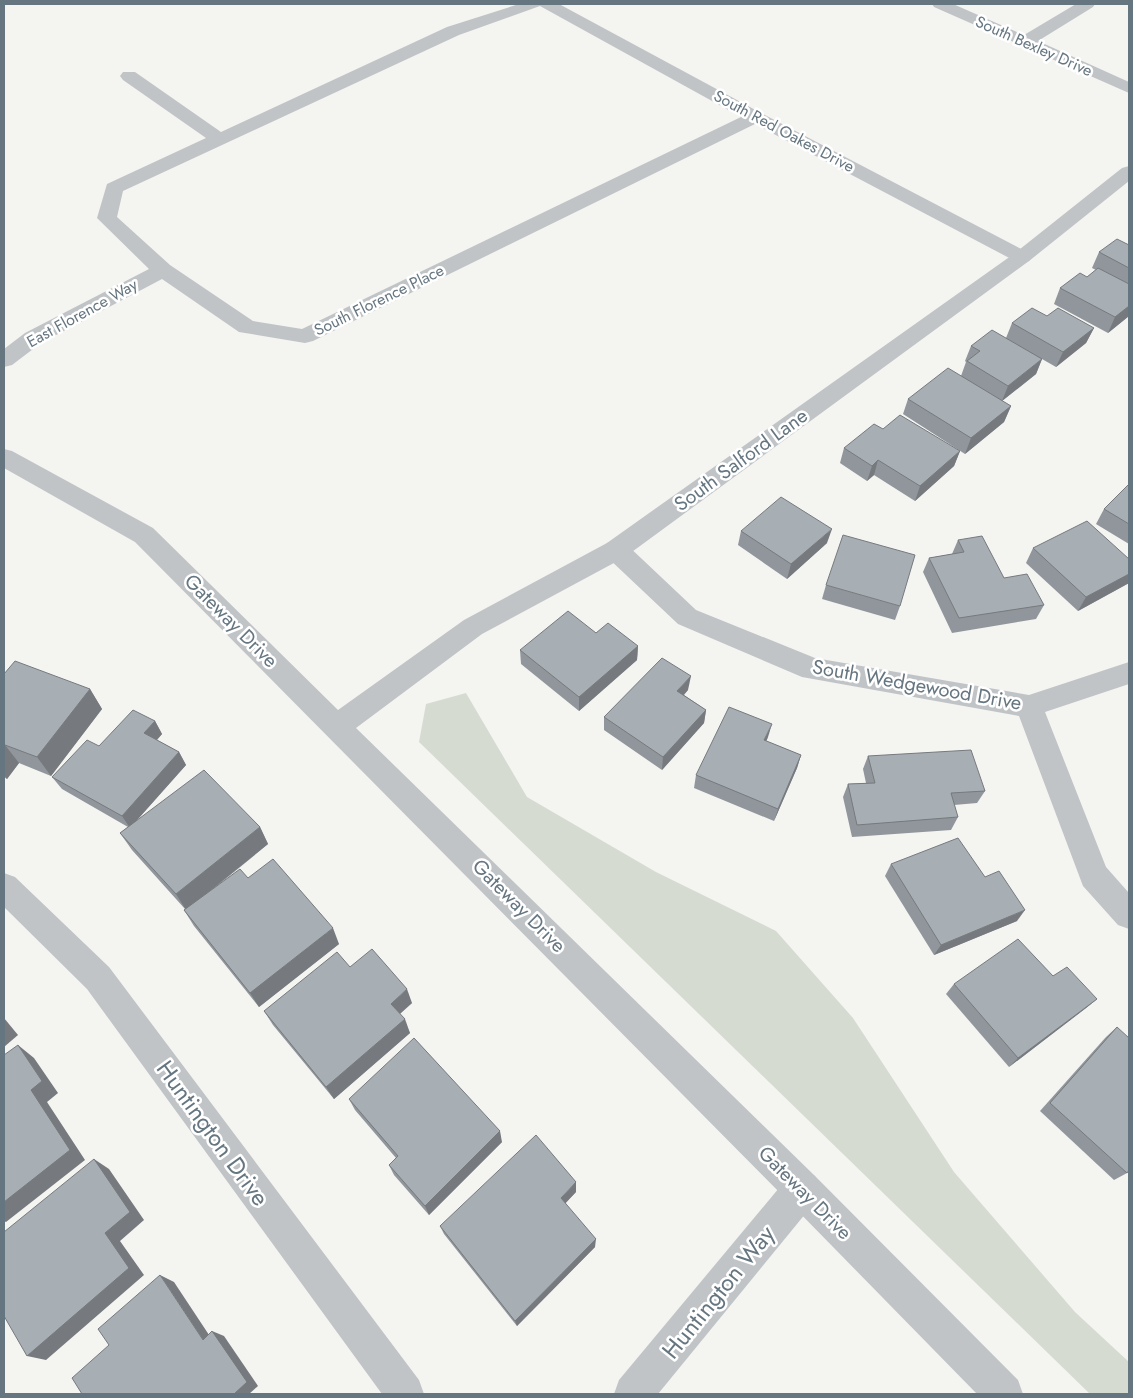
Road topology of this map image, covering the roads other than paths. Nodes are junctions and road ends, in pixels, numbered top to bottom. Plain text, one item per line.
1 (534, 4) edge
2 (547, 4) edge
3 (940, 4) edge
4 (1087, 4) edge
5 (1025, 42) junction
6 (129, 76) dead end
7 (1129, 88) edge
8 (756, 117) junction
9 (218, 138) junction
10 (1129, 172) edge
11 (1022, 257) junction
12 (163, 270) junction
13 (4, 360) edge
14 (4, 457) edge
15 (616, 550) junction
16 (1129, 673) edge
17 (1029, 706) junction
18 (338, 726) junction
19 (4, 886) edge
20 (1129, 915) edge
21 (802, 1189) junction
22 (405, 1394) edge
23 (633, 1394) edge
24 (1004, 1394) edge

1 - 9 street, South Florence Place
2 - 8 street, South Red Oakes Drive
3 - 5 street, South Bexley Drive
4 - 5 street
5 - 7 street, South Bexley Drive
6 - 9 street
8 - 11 street, South Red Oakes Drive
8 - 12 street, South Florence Place
9 - 12 street, South Florence Place
10 - 11 street, South Salford Lane
11 - 15 street, South Salford Lane
12 - 13 street, East Florence Way
14 - 18 street, Gateway Drive
15 - 17 street, South Wedgewood Drive
15 - 18 street, South Salford Lane
16 - 17 street, South Wedgewood Drive
17 - 20 street
18 - 21 street, Gateway Drive
19 - 22 street, Huntington Drive
21 - 23 street, Huntington Way
21 - 24 street, Gateway Drive

